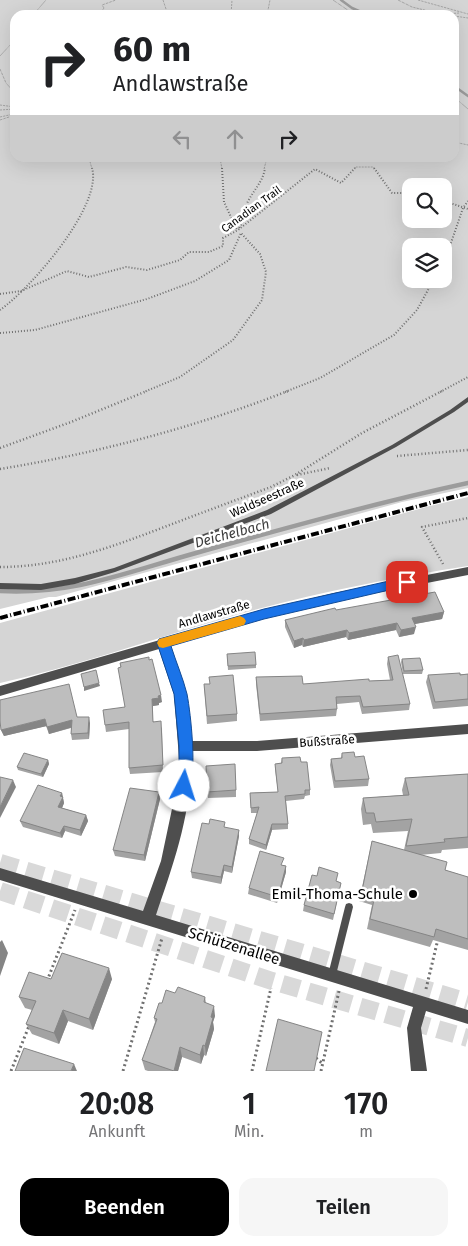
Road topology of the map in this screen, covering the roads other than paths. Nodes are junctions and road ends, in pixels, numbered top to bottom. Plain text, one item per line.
1 (468, 399) edge
2 (468, 570) edge
3 (0, 586) edge
4 (163, 643) junction
5 (0, 691) edge
6 (468, 729) edge
7 (186, 746) junction
8 (0, 874) edge
9 (349, 907) dead end
10 (147, 920) junction
11 (337, 977) junction
12 (422, 1002) junction
13 (468, 1016) edge
14 (419, 1071) edge

1 - 3 lane, Waldseestraße
2 - 4 street, Andlawstraße
4 - 5 street, Andlawstraße
4 - 7 street
6 - 7 street, Bußstraße
7 - 10 street
8 - 10 street, Schützenallee
9 - 11 lane
10 - 11 street, Schützenallee
11 - 12 street, Schützenallee
12 - 13 street, Schützenallee
12 - 14 street

